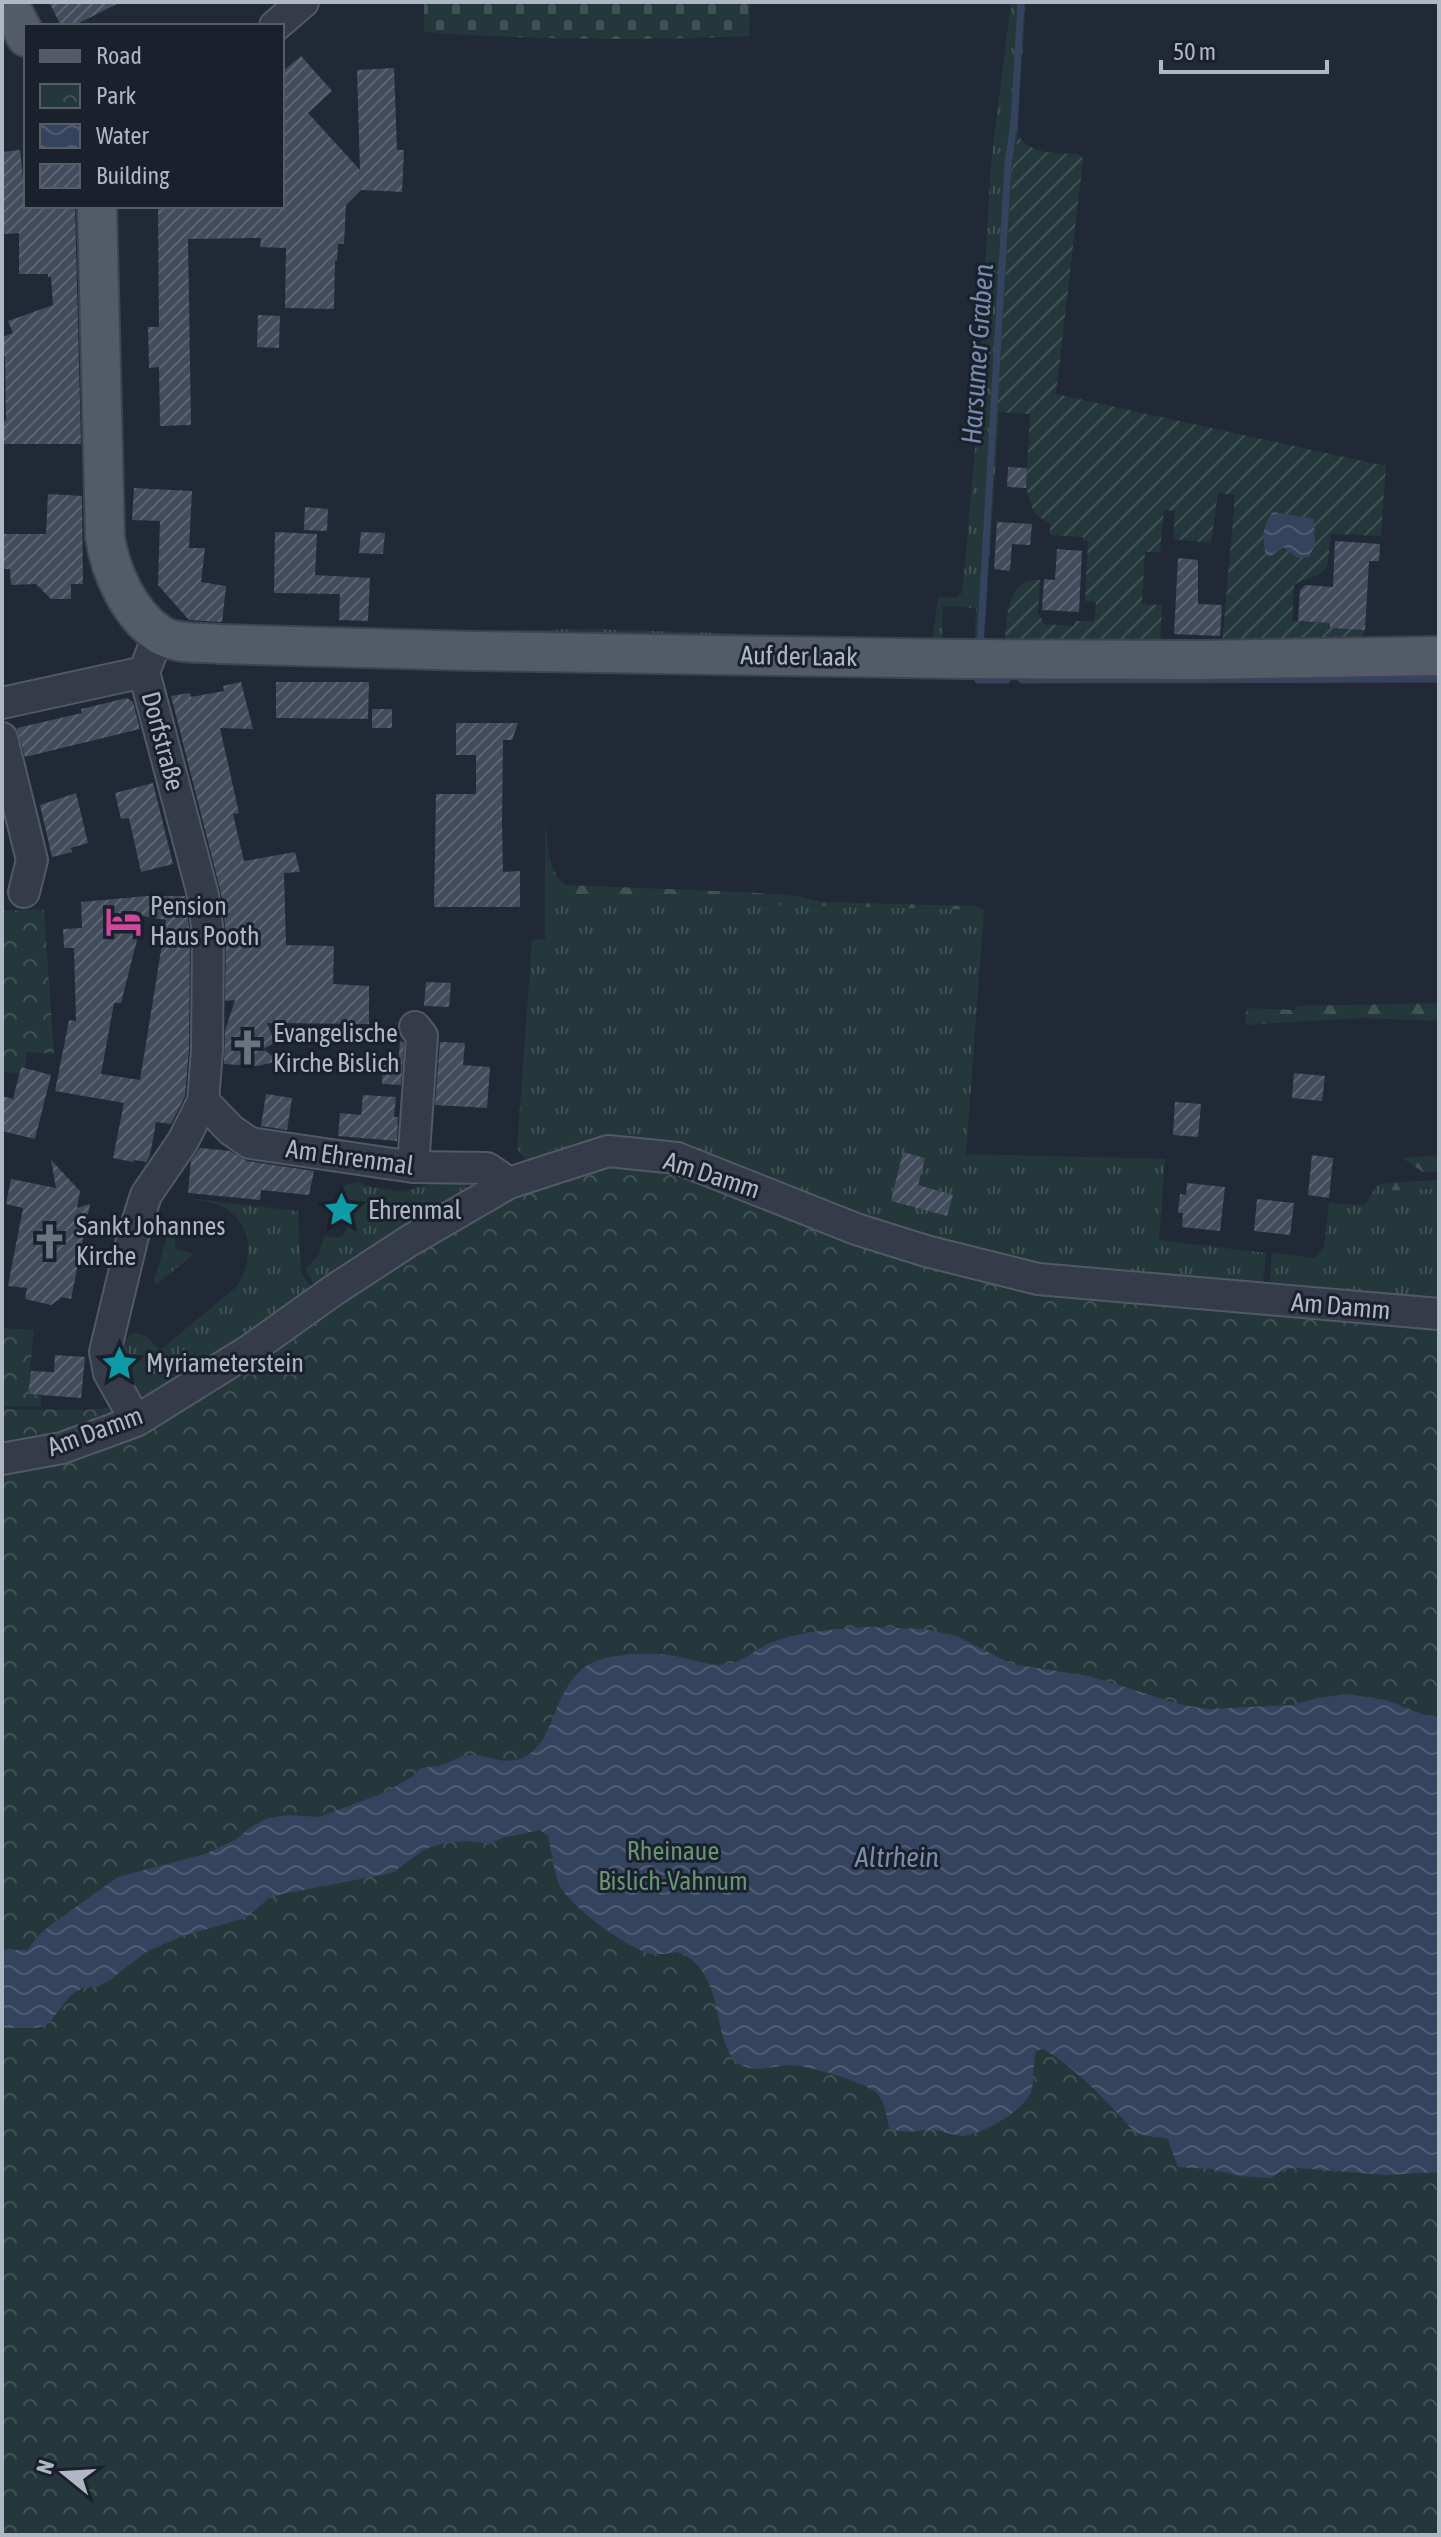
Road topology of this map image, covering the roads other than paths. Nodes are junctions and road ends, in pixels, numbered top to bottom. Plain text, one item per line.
1 (8, 2) edge
2 (303, 2) edge
3 (277, 24) edge
4 (24, 33) edge
5 (97, 208) edge
6 (159, 634) junction
7 (1439, 656) edge
8 (144, 672) junction
9 (2, 703) edge
10 (2, 738) edge
11 (24, 892) dead end
12 (415, 1027) dead end
13 (203, 1101) junction
14 (413, 1167) junction
15 (509, 1183) junction
16 (1439, 1314) edge
17 (136, 1421) junction
18 (2, 1459) edge

1 - 4 main road
2 - 3 street
5 - 6 main road
6 - 7 main road, Auf der Laak
6 - 8 street, Dorfstraße
8 - 9 street
8 - 13 street, Dorfstraße
10 - 11 street
12 - 14 street
13 - 14 street, Am Ehrenmal
13 - 17 street
14 - 15 street, Am Ehrenmal
15 - 16 street, Am Damm
15 - 17 street, Am Damm
17 - 18 street, Am Damm

